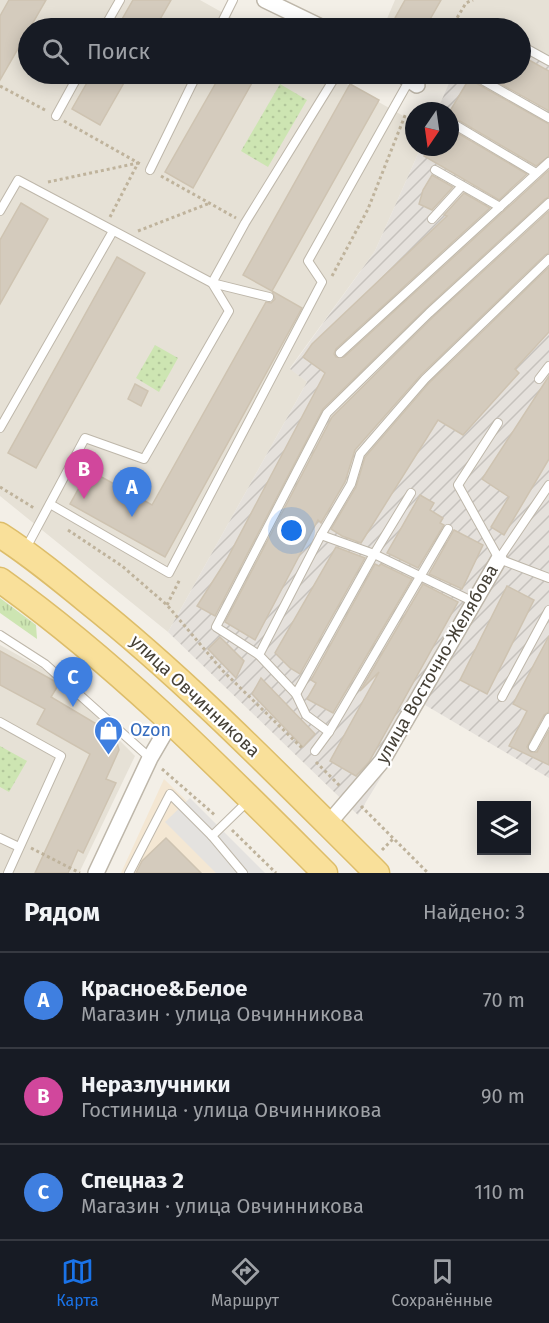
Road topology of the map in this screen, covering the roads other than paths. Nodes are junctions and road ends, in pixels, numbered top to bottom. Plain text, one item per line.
1 (120, 0) edge
2 (233, 0) edge
3 (265, 0) edge
4 (110, 18) edge
5 (224, 18) edge
6 (302, 18) edge
7 (531, 51) edge
8 (549, 61) edge
9 (74, 84) edge
10 (192, 84) edge
11 (331, 84) edge
12 (406, 84) edge
13 (489, 84) edge
14 (56, 116) road end
15 (549, 118) edge
16 (459, 127) edge
17 (549, 162) edge
18 (150, 170) road end
19 (435, 170) dead end
20 (536, 173) junction
21 (462, 186) junction
22 (549, 204) edge
23 (500, 207) junction
24 (0, 211) edge
25 (432, 219) dead end
26 (113, 231) junction
27 (549, 259) edge
28 (212, 283) junction
29 (269, 297) dead end
30 (340, 352) dead end
31 (549, 366) edge
32 (539, 379) dead end
33 (498, 423) dead end
34 (0, 428) edge
35 (549, 485) edge
36 (411, 493) dead end
37 (50, 504) junction
38 (448, 529) dead end
39 (0, 535) edge
40 (321, 535) junction
41 (25, 551) junction
42 (374, 554) junction
43 (499, 559) junction
44 (421, 577) junction
45 (549, 578) edge
46 (0, 580) edge
47 (474, 603) junction
48 (549, 610) edge
49 (0, 635) edge
50 (259, 655) junction
51 (296, 694) junction
52 (502, 697) dead end
53 (549, 718) edge
54 (0, 722) edge
55 (171, 722) junction
56 (329, 732) junction
57 (533, 747) dead end
58 (313, 754) road end
59 (150, 758) junction
60 (251, 799) junction
61 (328, 824) junction
62 (213, 836) junction
63 (0, 838) edge
64 (20, 845) junction
65 (8, 873) edge
66 (96, 873) edge
67 (129, 873) edge
68 (243, 873) edge
69 (325, 873) edge
70 (377, 873) edge

1 - 4 lane
2 - 5 lane
3 - 6 street
7 - 8 lane
9 - 14 lane
10 - 18 lane
11 - 28 lane
12 - 37 lane
13 - 15 lane
16 - 20 lane
17 - 20 lane
19 - 21 lane
20 - 23 lane
21 - 23 lane
21 - 25 lane
22 - 50 lane
23 - 30 lane
24 - 26 lane
26 - 28 lane
26 - 34 lane
27 - 40 lane
28 - 29 lane
28 - 37 lane
31 - 32 lane
33 - 43 lane
35 - 43 lane
36 - 42 lane
37 - 41 lane
38 - 44 lane
39 - 41 main road, улица Овчинникова
40 - 42 lane
40 - 50 lane
41 - 61 main road, улица Овчинникова
42 - 44 lane
42 - 51 lane
43 - 45 lane
43 - 47 street, улица Восточно-Желябова
44 - 47 lane
44 - 56 lane
46 - 55 main road, улица Овчинникова
47 - 61 street, улица Восточно-Желябова
48 - 52 lane
49 - 59 lane
50 - 51 lane
51 - 56 lane
53 - 57 lane
54 - 64 lane
55 - 59 street
55 - 60 main road, улица Овчинникова
56 - 58 lane
59 - 66 street
60 - 62 lane
60 - 69 main road, улица Овчинникова
61 - 70 main road, улица Овчинникова
62 - 67 lane
62 - 68 lane
63 - 64 lane
64 - 65 lane

